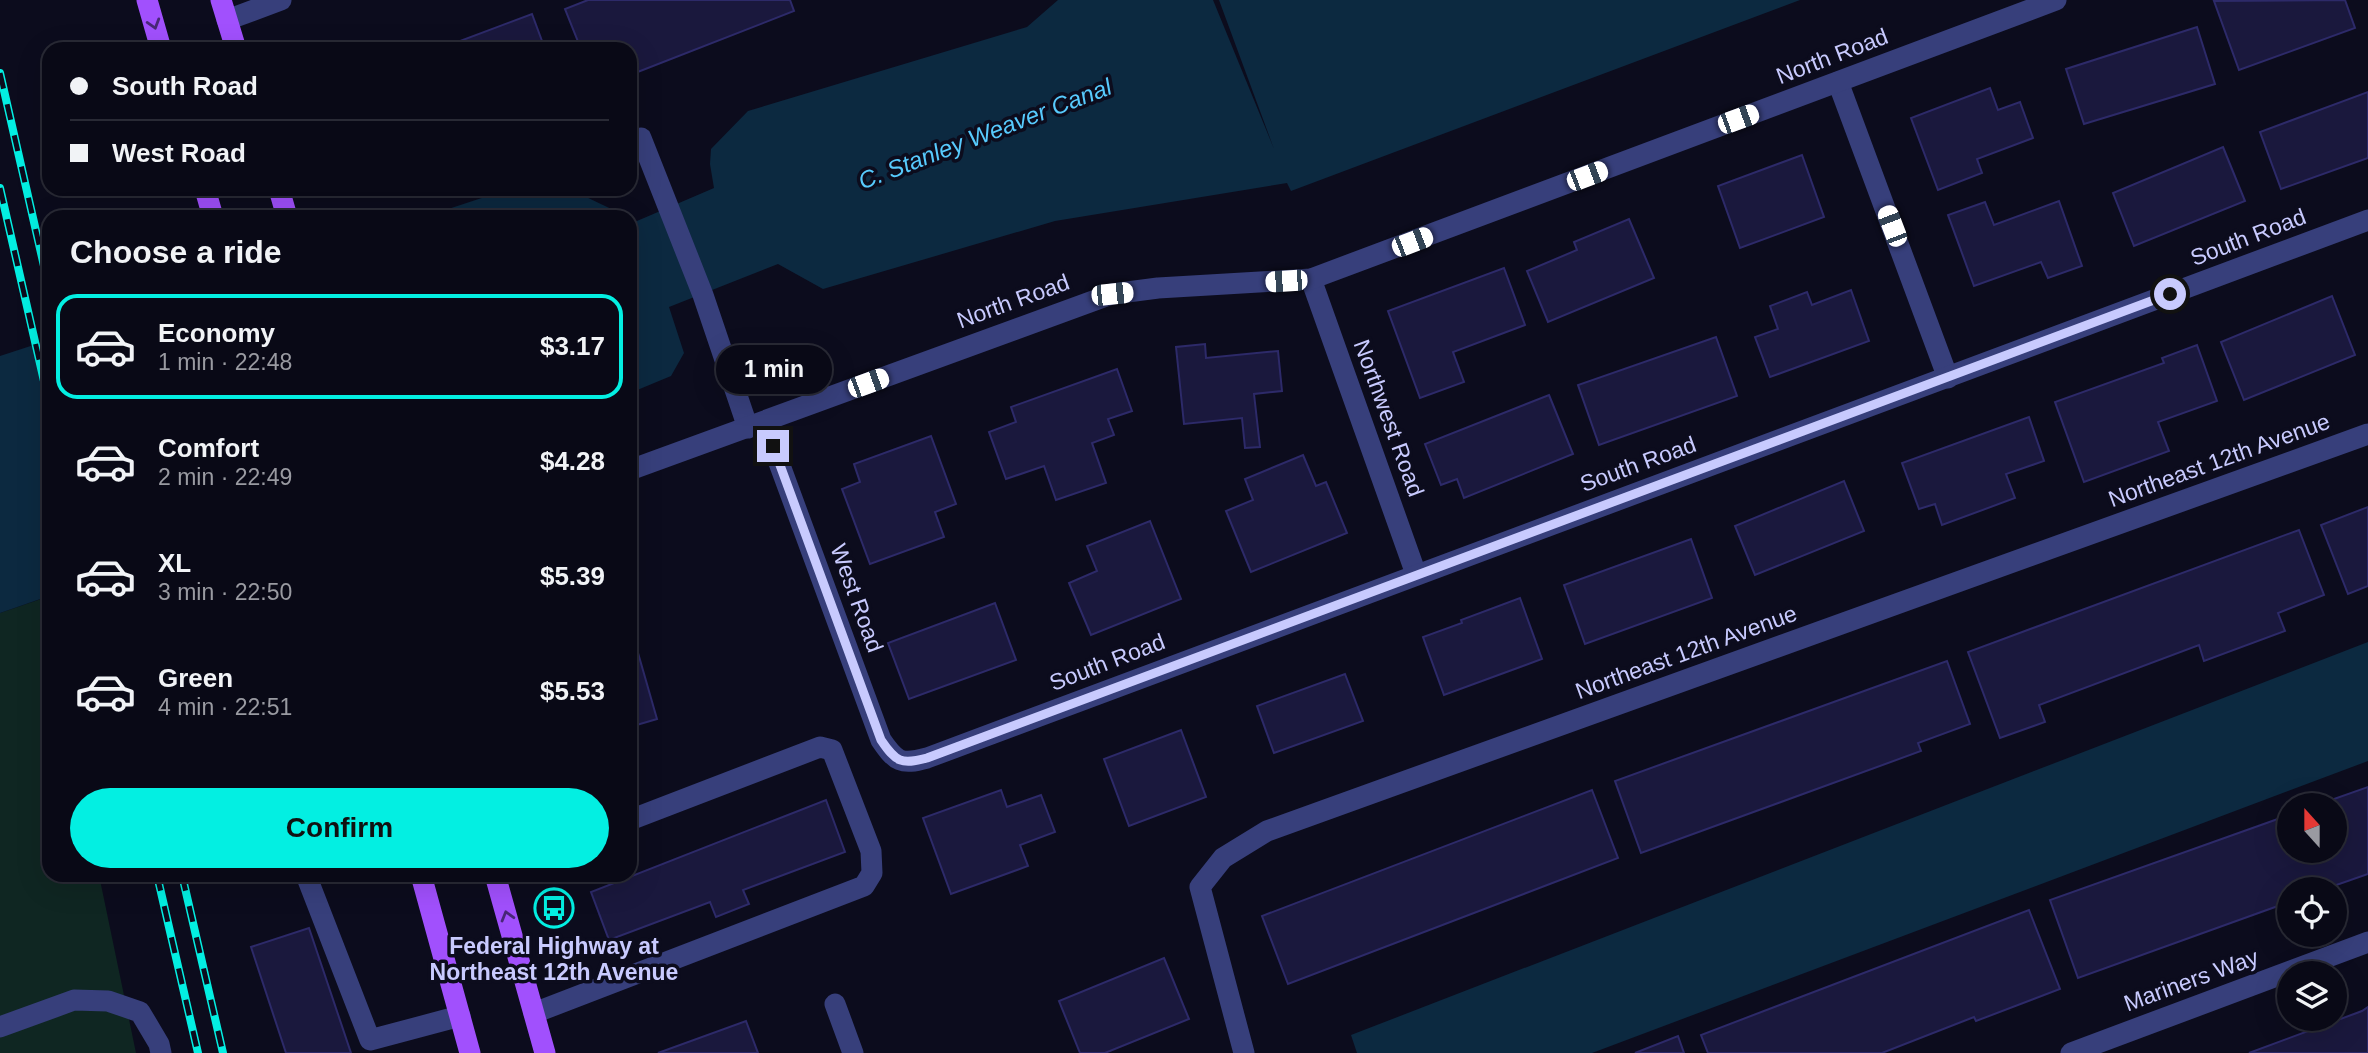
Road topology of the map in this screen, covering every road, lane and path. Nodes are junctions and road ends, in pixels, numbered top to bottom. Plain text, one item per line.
1 (147, 0) edge
2 (281, 0) edge
3 (2056, 0) edge
4 (224, 10) edge
5 (160, 42) edge
6 (234, 42) edge
7 (1838, 82) junction
8 (641, 138) dead end
9 (2368, 219) edge
10 (1311, 279) junction
11 (1948, 378) junction
12 (756, 425) junction
13 (2368, 434) edge
14 (637, 468) edge
15 (1416, 574) junction
16 (927, 758) joint
17 (637, 817) edge
18 (309, 882) edge
19 (423, 882) edge
20 (497, 882) edge
21 (2368, 942) edge
22 (835, 1004) dead end
23 (534, 1013) junction
24 (460, 1016) junction
25 (0, 1027) edge
26 (373, 1047) edge
27 (161, 1053) edge
28 (470, 1053) edge
29 (545, 1053) edge
30 (853, 1053) edge
31 (1244, 1053) edge
32 (2071, 1053) edge

1 -> 5 main road
2 - 4 street
3 - 7 street, North Road
4 - 6 main road
7 - 10 street, North Road
7 - 11 street
8 - 12 street, West Road
9 - 11 street, South Road
10 - 12 street, North Road
10 - 15 street, Northwest Road
11 - 15 street, South Road
12 - 14 street, North Road
12 - 16 street, West Road
13 - 31 street, Northeast 12th Avenue
15 - 16 street, South Road
17 - 23 street
18 - 26 street
19 - 24 main road
23 -> 20 main road
21 - 32 street, Mariners Way
22 - 30 street
23 - 29 main road
24 - 26 street
24 - 28 main road
25 - 27 street

